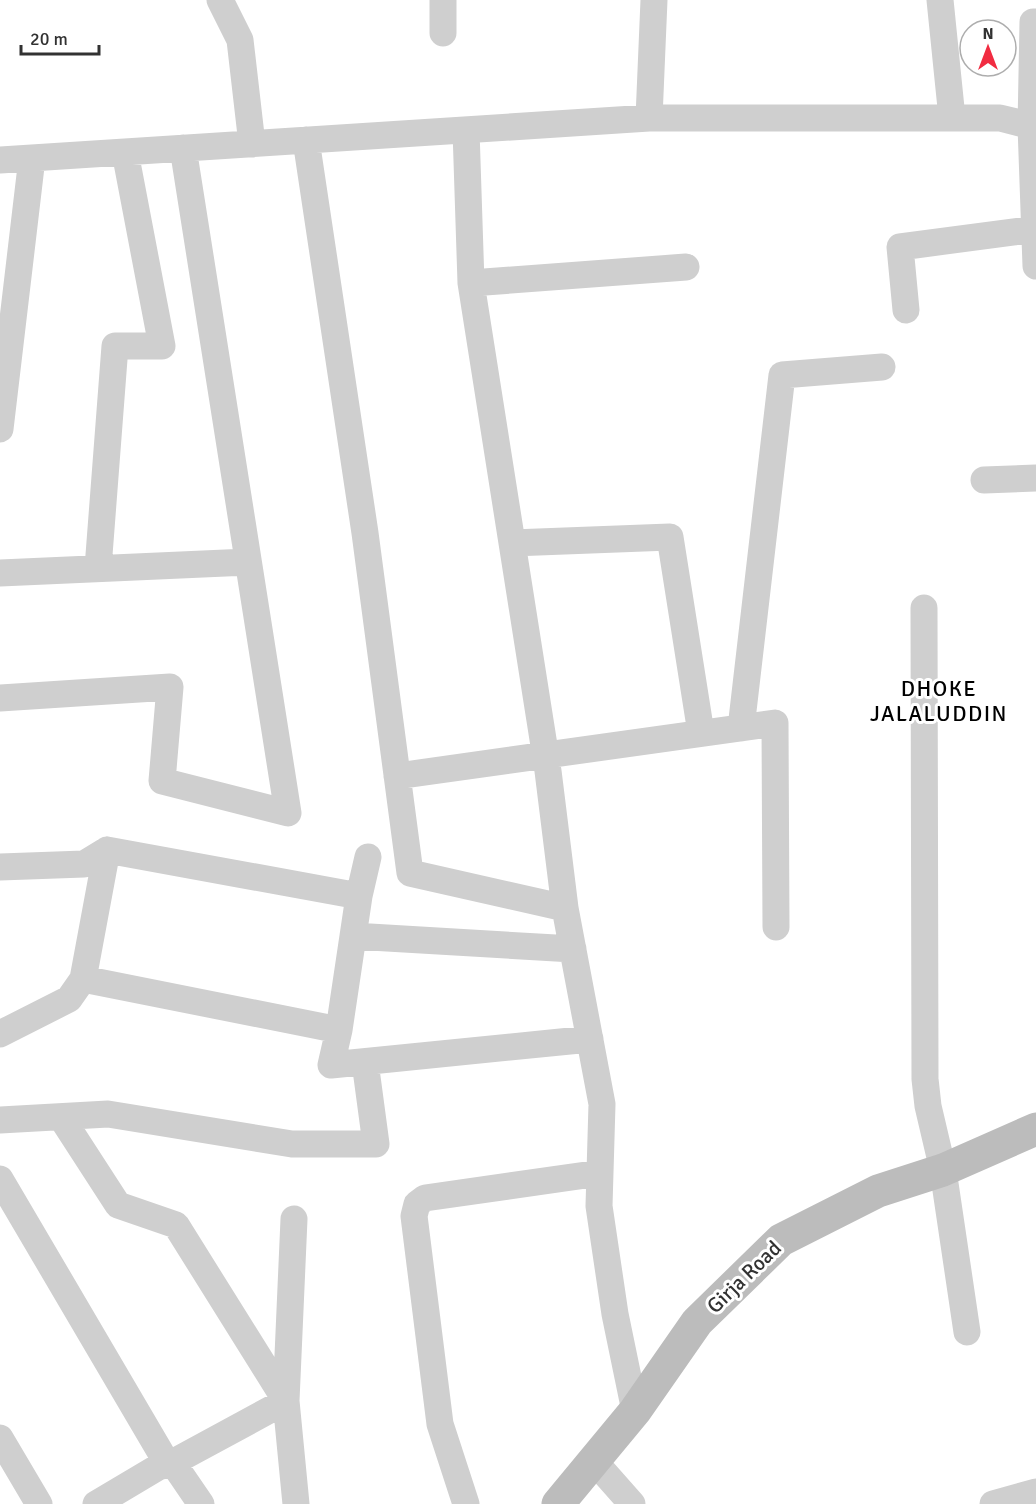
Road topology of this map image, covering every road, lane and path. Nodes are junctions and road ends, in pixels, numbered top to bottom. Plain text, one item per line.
1 (220, 0) edge
2 (443, 0) edge
3 (654, 0) edge
4 (940, 0) edge
5 (1036, 22) edge
6 (443, 33) dead end
7 (649, 118) junction
8 (952, 118) junction
9 (1034, 126) edge
10 (465, 130) junction
11 (306, 140) junction
12 (252, 144) junction
13 (183, 148) junction
14 (125, 152) junction
15 (32, 158) junction
16 (0, 160) edge
17 (1035, 230) edge
18 (1036, 266) edge
19 (686, 267) dead end
20 (471, 283) junction
21 (906, 310) dead end
22 (882, 367) dead end
23 (0, 429) edge
24 (1036, 478) edge
25 (984, 480) dead end
26 (512, 543) junction
27 (248, 562) junction
28 (98, 568) junction
29 (0, 573) edge
30 (924, 608) dead end
31 (0, 698) edge
32 (741, 728) junction
33 (701, 733) junction
34 (545, 755) junction
35 (397, 776) junction
36 (107, 850) junction
37 (368, 857) dead end
38 (0, 867) edge
39 (359, 896) junction
40 (565, 908) junction
41 (776, 927) dead end
42 (353, 936) junction
43 (573, 949) junction
44 (83, 979) junction
45 (339, 1030) junction
46 (0, 1034) edge
47 (590, 1039) junction
48 (364, 1062) junction
49 (61, 1117) junction
50 (0, 1120) edge
51 (1036, 1129) edge
52 (943, 1170) junction
53 (600, 1173) junction
54 (0, 1179) edge
55 (294, 1219) dead end
56 (968, 1332) dead end
57 (286, 1401) junction
58 (635, 1411) junction
59 (0, 1438) edge
60 (594, 1461) junction
61 (168, 1465) junction
62 (1036, 1492) edge
63 (39, 1504) edge
64 (96, 1504) edge
65 (201, 1504) edge
66 (296, 1504) edge
67 (466, 1504) edge
68 (558, 1504) edge
69 (632, 1504) edge
70 (993, 1504) edge

1 - 12 street
2 - 6 street
3 - 7 street
4 - 8 street
5 - 9 street
7 - 8 street
7 - 10 street
8 - 9 street
9 - 17 street
10 - 11 street
10 - 20 street
11 - 12 street
11 - 35 street
12 - 13 street
13 - 14 street
13 - 27 street
14 - 15 street
14 - 28 street
15 - 16 street
15 - 23 street
17 - 18 street
17 - 21 street
19 - 20 street
20 - 26 street
22 - 32 street
24 - 25 street
26 - 33 street
26 - 34 street
27 - 28 street
27 - 31 street
28 - 29 street
30 - 52 street
32 - 33 street
32 - 41 street
33 - 34 street
34 - 35 street
34 - 40 street
35 - 40 street
36 - 38 street
36 - 39 street
36 - 44 street
37 - 39 street
39 - 42 street
40 - 43 street
42 - 43 street
42 - 45 street
43 - 47 street
44 - 45 street
44 - 46 street
45 - 48 street
47 - 48 street
47 - 53 street
48 - 49 street
49 - 50 street
49 - 57 street
51 - 52 main road, Girja Road
52 - 56 street
52 - 58 main road, Girja Road
53 - 58 street
53 - 67 street
54 - 61 street
55 - 57 street
57 - 61 street
57 - 66 street
58 - 60 main road, Girja Road
59 - 63 street
60 - 68 main road, Girja Road
60 - 69 street
61 - 64 street
61 - 65 street
62 - 70 street

